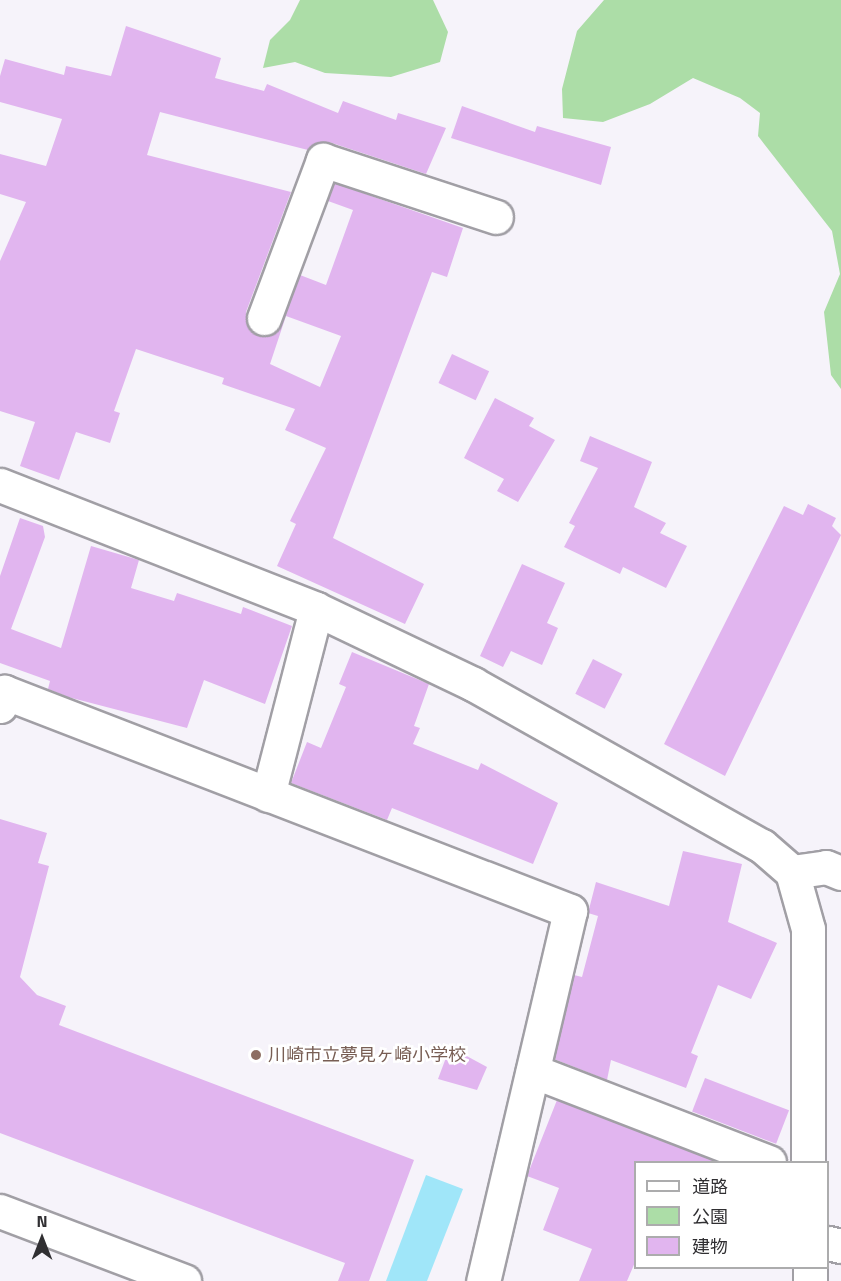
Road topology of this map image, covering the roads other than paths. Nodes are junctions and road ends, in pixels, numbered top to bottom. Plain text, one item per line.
1 (496, 217) dead end
2 (264, 318) dead end
3 (0, 485) edge
4 (316, 609) junction
5 (0, 706) edge
6 (268, 795) junction
7 (792, 872) junction
8 (841, 873) edge
9 (533, 1071) junction
10 (766, 1161) edge
11 (808, 1161) edge
12 (0, 1211) edge
13 (142, 1273) edge
14 (184, 1281) edge
15 (483, 1281) edge

1 - 2 street
3 - 4 street
4 - 6 street
4 - 7 street
5 - 6 street
6 - 9 street
7 - 8 street
7 - 11 street
9 - 10 street
9 - 15 street
12 - 13 street
13 - 14 street

